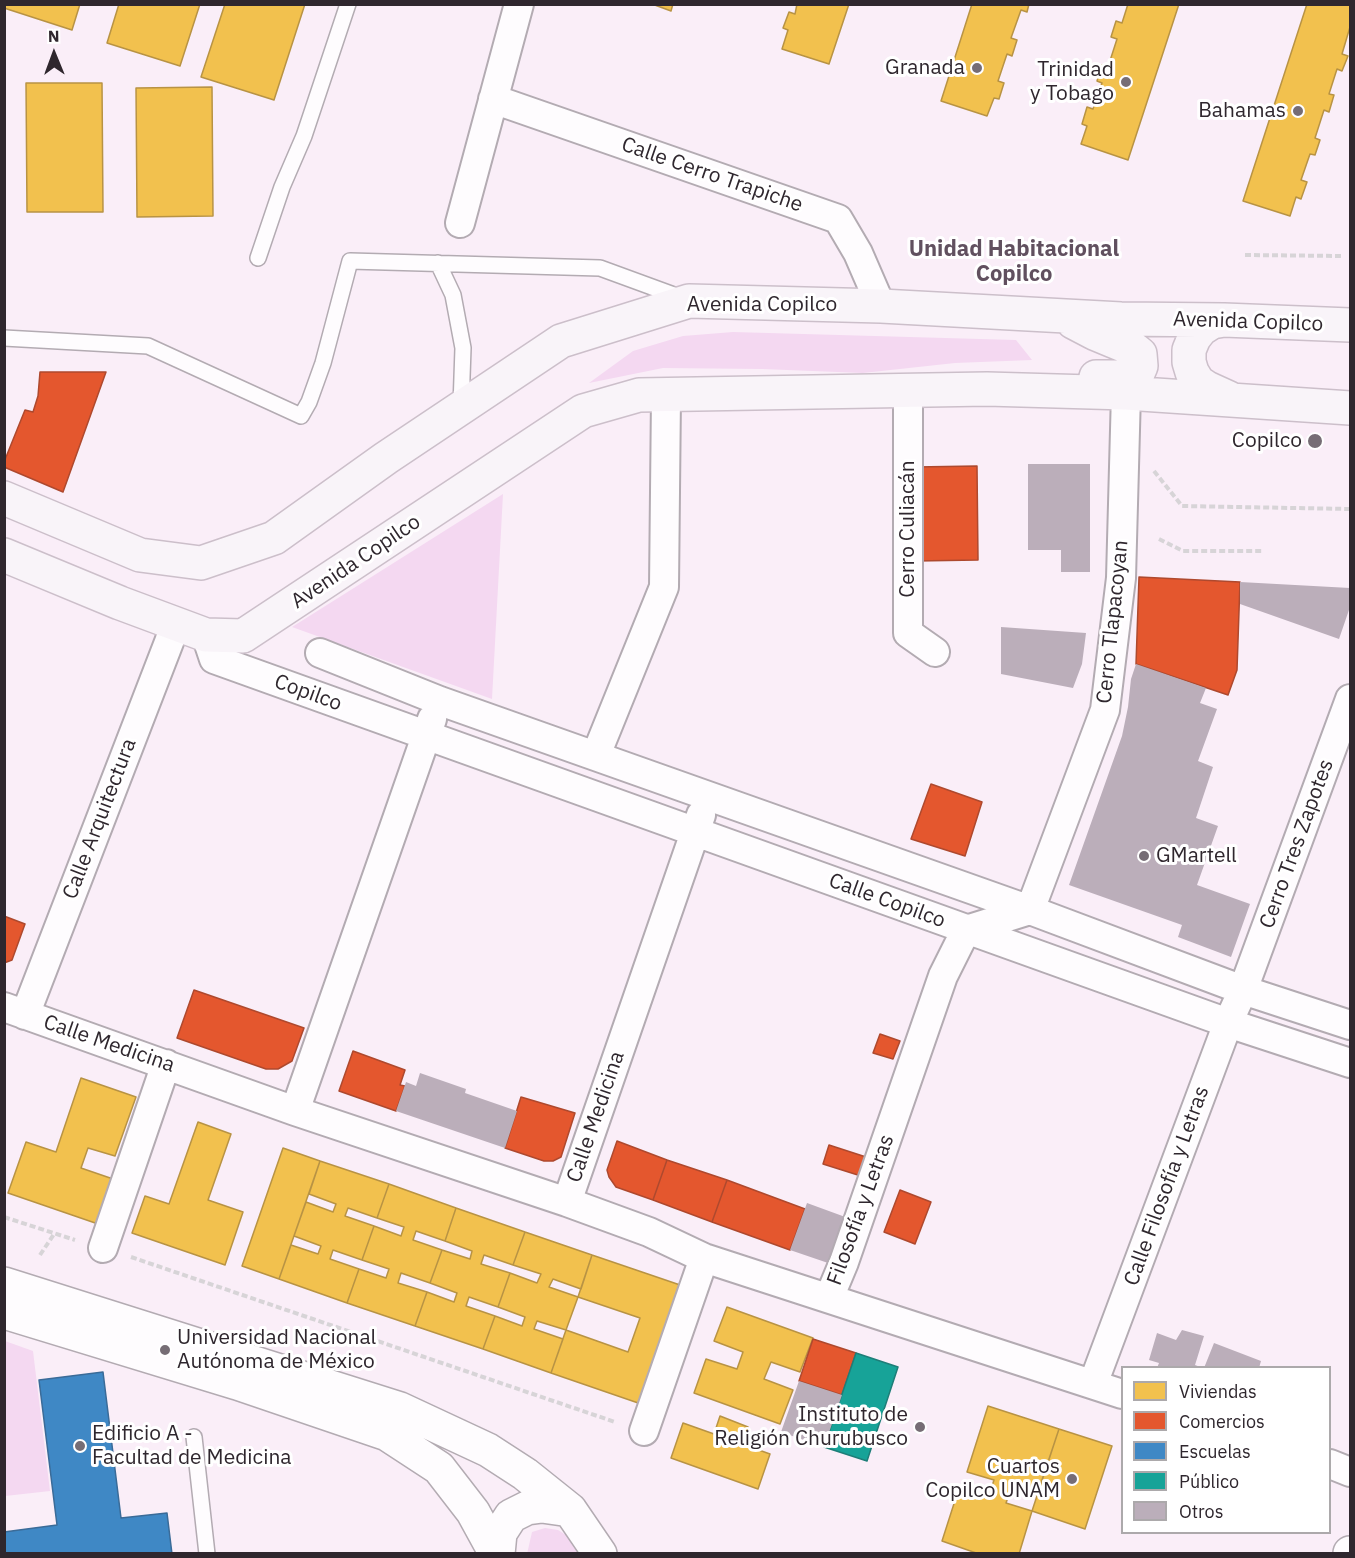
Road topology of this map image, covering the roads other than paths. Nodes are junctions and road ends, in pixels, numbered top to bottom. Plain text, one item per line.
1 (348, 4) edge
2 (519, 4) edge
3 (493, 99) junction
4 (460, 223) dead end
5 (258, 258) dead end
6 (438, 263) junction
7 (689, 301) junction
8 (881, 306) junction
9 (1061, 316) junction
10 (1224, 320) junction
11 (1350, 325) edge
12 (4, 338) edge
13 (987, 389) junction
14 (908, 391) junction
15 (1126, 393) junction
16 (666, 396) junction
17 (1231, 399) junction
18 (461, 408) junction
19 (1350, 408) edge
20 (4, 498) edge
21 (13, 564) edge
22 (176, 624) junction
23 (206, 635) junction
24 (934, 652) dead end
25 (320, 653) dead end
26 (1350, 699) edge
27 (440, 700) junction
28 (425, 735) junction
29 (597, 755) junction
30 (709, 797) junction
31 (694, 831) junction
32 (1030, 910) junction
33 (966, 930) junction
34 (1243, 990) junction
35 (15, 1011) edge
36 (1228, 1023) junction
37 (1350, 1025) edge
38 (1350, 1063) edge
39 (166, 1064) junction
40 (295, 1111) junction
41 (567, 1202) junction
42 (103, 1248) road end
43 (704, 1258) junction
44 (4, 1284) edge
45 (829, 1298) junction
46 (4, 1312) edge
47 (1093, 1384) junction
48 (1121, 1394) edge
49 (644, 1431) road end
50 (194, 1437) dead end
51 (1331, 1465) edge
52 (1350, 1472) edge
53 (570, 1510) junction
54 (207, 1554) edge
55 (497, 1554) edge
56 (600, 1554) edge

1 - 5 lane
2 - 3 street
3 - 4 street
3 - 8 street, Calle Cerro Trapiche
6 - 7 lane
6 - 12 lane
6 - 18 lane
7 - 8 main road, Avenida Copilco
7 - 18 main road, Avenida Copilco
8 - 9 main road, Avenida Copilco
9 - 10 main road, Avenida Copilco
9 - 13 main road
10 - 11 main road, Avenida Copilco
10 - 17 main road
13 - 14 main road, Avenida Copilco
13 - 15 main road, Avenida Copilco
14 - 16 main road, Avenida Copilco
14 - 24 street, Cerro Culiacán
15 - 17 main road, Avenida Copilco
15 - 32 street, Cerro Tlapacoyan
16 - 23 main road, Avenida Copilco
16 - 29 street
17 - 19 main road, Avenida Copilco
18 - 20 main road, Avenida Copilco
21 - 22 main road, Avenida Copilco
22 - 23 main road, Avenida Copilco
22 - 35 street, Calle Arquitectura
23 - 28 street, Copilco
25 - 27 street, Copilco
26 - 34 street, Cerro Tres Zapotes
27 - 28 street
27 - 29 street, Calle Copilco
28 - 31 street, Calle Copilco
28 - 40 street
29 - 30 street, Calle Copilco
30 - 31 street, Calle Medicina
30 - 32 street, Calle Copilco
31 - 33 street, Calle Copilco
31 - 41 street, Calle Medicina
32 - 33 street
32 - 34 street, Calle Copilco
33 - 36 street, Calle Copilco
33 - 45 street, Filosofía y Letras
34 - 36 street, Calle Filosofía y Letras
34 - 37 street, Calle Copilco
35 - 39 street, Calle Medicina
36 - 38 street, Calle Copilco
36 - 47 street, Calle Filosofía y Letras
39 - 40 street, Calle Medicina
39 - 42 street
40 - 41 street, Calle Medicina
41 - 43 street
43 - 45 street
43 - 49 street
44 - 53 street
45 - 47 street, Filosofía y Letras
46 - 55 street
47 - 48 street, Filosofía y Letras
50 - 54 lane
51 - 52 street
53 - 55 street
53 - 56 street

